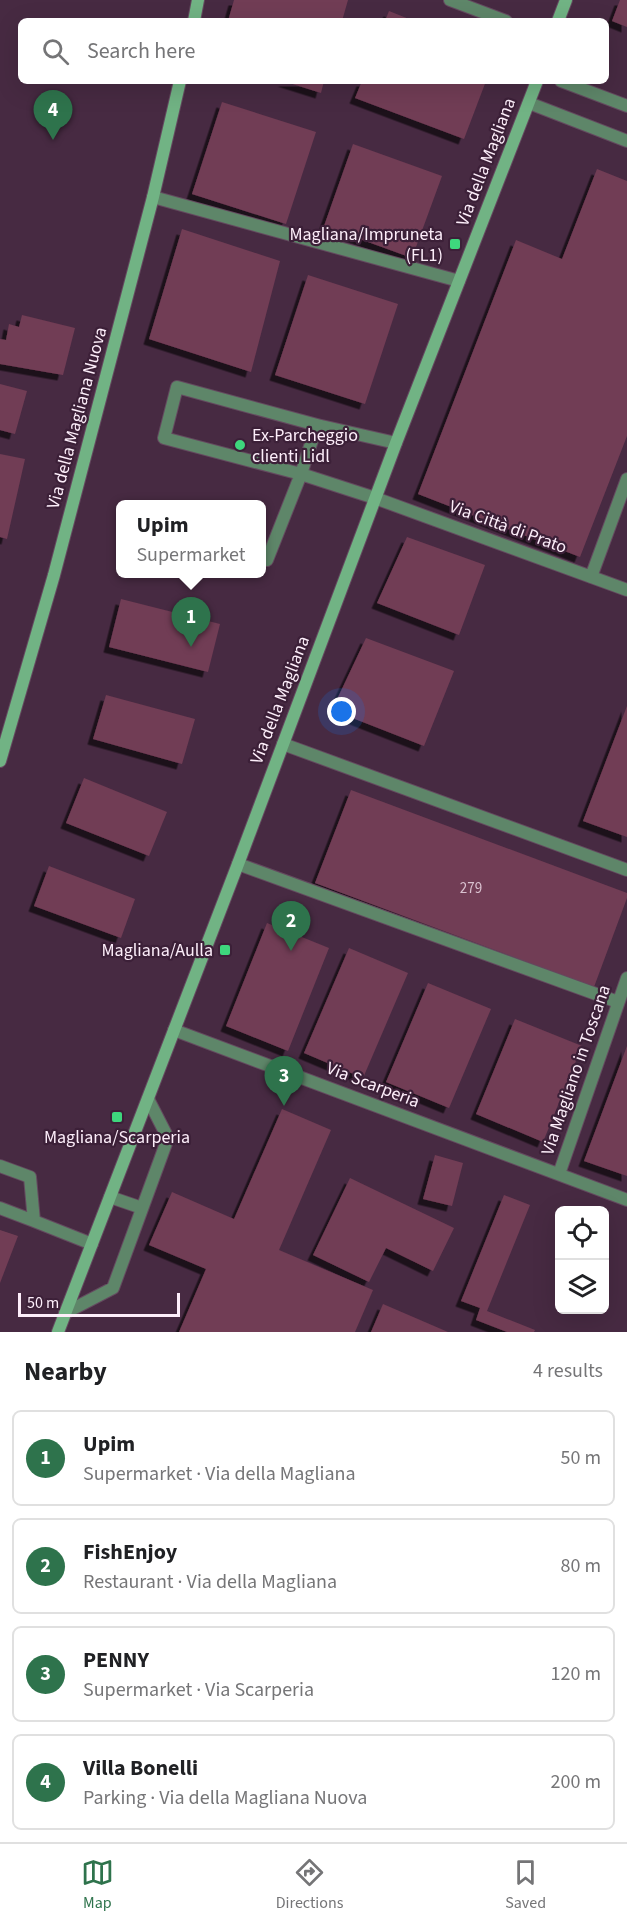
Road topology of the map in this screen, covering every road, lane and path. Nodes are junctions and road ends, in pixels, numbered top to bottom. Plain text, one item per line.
1 (198, 0) edge
2 (450, 0) edge
3 (566, 0) edge
4 (195, 18) edge
5 (498, 18) edge
6 (559, 18) edge
7 (179, 84) edge
8 (536, 84) edge
9 (569, 84) edge
10 (529, 104) junction
11 (627, 106) edge
12 (627, 141) edge
13 (153, 197) junction
14 (459, 281) junction
15 (317, 425) junction
16 (396, 443) junction
17 (301, 474) junction
18 (627, 479) edge
19 (375, 498) junction
20 (267, 560) dead end
21 (591, 577) junction
22 (627, 590) edge
23 (283, 744) junction
24 (0, 761) edge
25 (238, 864) junction
26 (627, 870) edge
27 (627, 978) edge
28 (618, 1002) junction
29 (174, 1030) junction
30 (148, 1099) junction
31 (0, 1166) edge
32 (560, 1174) junction
33 (110, 1197) junction
34 (627, 1200) edge
35 (0, 1208) edge
36 (142, 1208) junction
37 (34, 1221) junction
38 (92, 1244) junction
39 (65, 1313) junction
40 (58, 1332) edge

1 - 4 main road
2 - 5 street
3 - 6 main road
7 - 13 main road, Via della Magliana Nuova
8 - 10 main road, Via della Magliana
9 - 11 street
10 - 12 street
10 - 14 main road, Via della Magliana
13 - 14 street
13 - 24 main road, Via della Magliana Nuova
14 - 16 main road, Via della Magliana
15 - 16 street
15 - 17 street
15 - 17 street, Via Città di Prato
16 - 19 main road, Via della Magliana
17 - 19 street, Via Città di Prato
17 - 20 street
18 - 21 street
19 - 21 street, Via Città di Prato
19 - 23 main road, Via della Magliana
21 - 22 street, Via Città di Prato
23 - 25 main road, Via della Magliana
23 - 26 street
25 - 28 street
25 - 29 main road, Via della Magliana
27 - 28 street, Via Magliano in Toscana
28 - 32 street, Via Magliano in Toscana
29 - 30 main road, Via della Magliana
29 - 32 street, Via Scarperia
30 - 33 main road, Via della Magliana
30 - 36 street
31 - 37 street
32 - 34 street, Via Scarperia
33 - 36 street
33 - 38 main road, Via della Magliana
35 - 37 street
36 - 39 street
37 - 38 street
38 - 39 main road, Via della Magliana
39 - 40 main road, Via della Magliana

